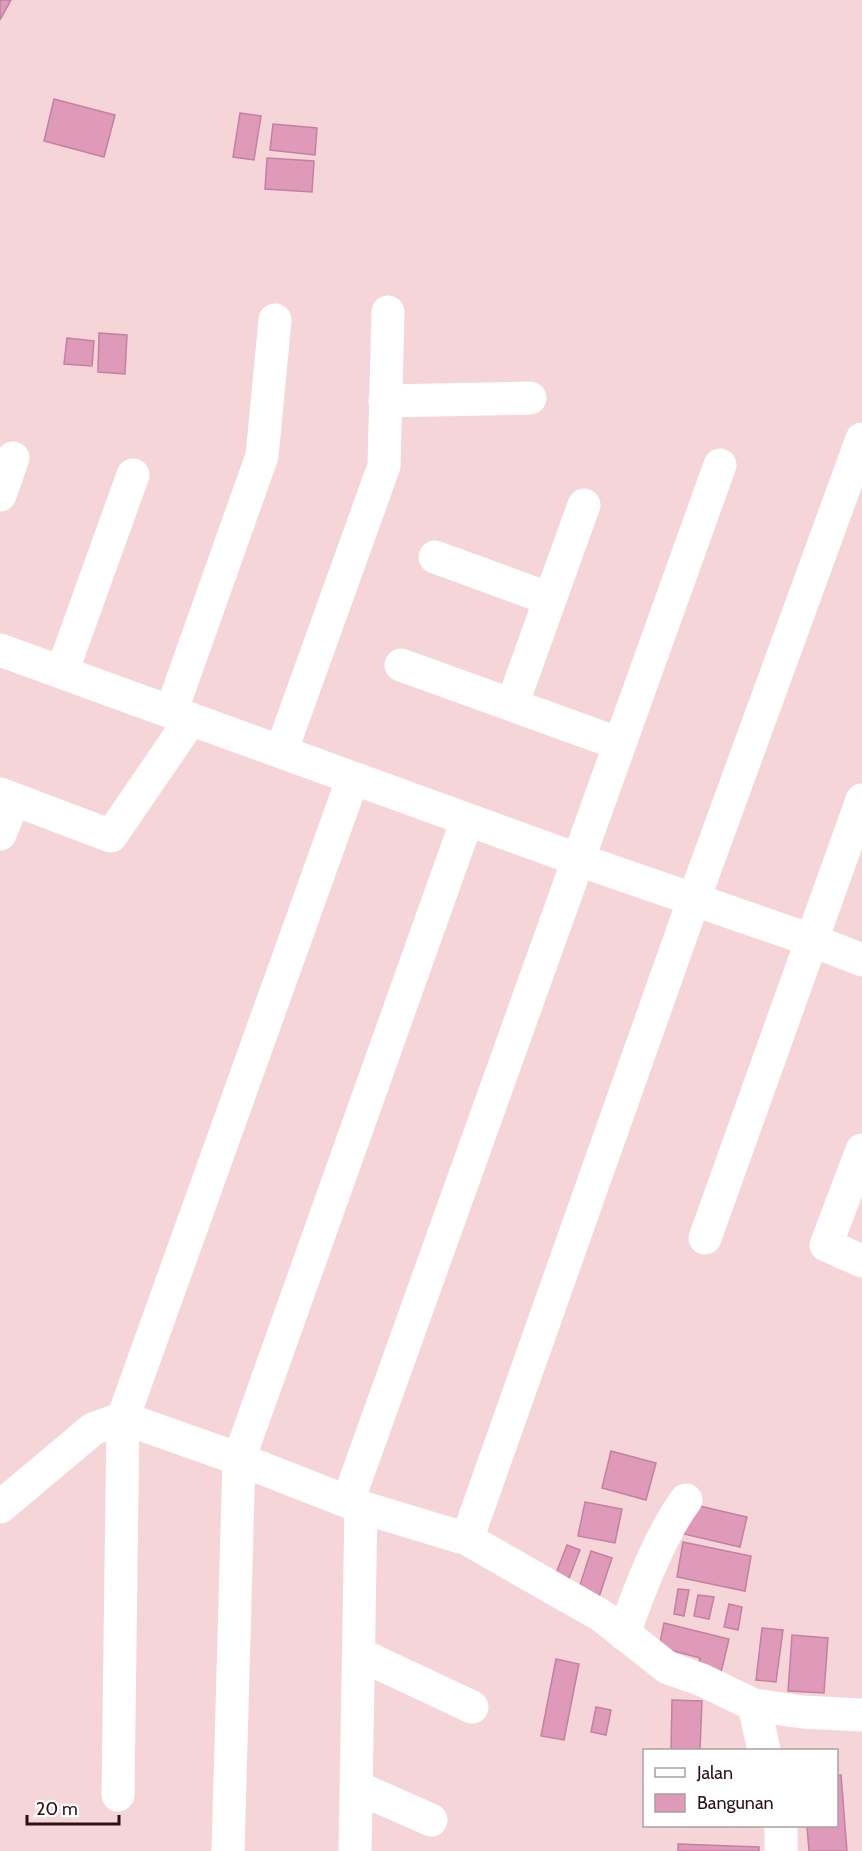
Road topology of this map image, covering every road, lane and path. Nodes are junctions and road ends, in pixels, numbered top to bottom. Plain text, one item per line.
1 (388, 312) dead end
2 (275, 320) dead end
3 (530, 398) dead end
4 (385, 401) junction
5 (862, 439) edge
6 (13, 458) dead end
7 (720, 465) dead end
8 (133, 475) dead end
9 (0, 495) edge
10 (584, 505) dead end
11 (435, 557) dead end
12 (550, 599) junction
13 (0, 650) edge
14 (401, 665) dead end
15 (62, 672) junction
16 (512, 705) junction
17 (181, 715) junction
18 (620, 744) junction
19 (281, 752) junction
20 (352, 778) junction
21 (7, 796) edge
22 (861, 804) edge
23 (467, 820) junction
24 (0, 834) edge
25 (579, 860) junction
26 (694, 899) junction
27 (811, 940) junction
28 (862, 960) edge
29 (862, 1150) edge
30 (705, 1238) dead end
31 (862, 1262) edge
32 (123, 1418) junction
33 (238, 1459) junction
34 (686, 1500) dead end
35 (355, 1504) junction
36 (0, 1507) edge
37 (467, 1539) junction
38 (624, 1634) junction
39 (359, 1654) junction
40 (754, 1705) junction
41 (472, 1707) dead end
42 (862, 1715) edge
43 (764, 1749) edge
44 (356, 1787) junction
45 (118, 1795) dead end
46 (431, 1820) dead end
47 (781, 1827) edge
48 (228, 1851) edge
49 (355, 1851) edge
50 (781, 1851) edge

1 - 4 street
2 - 17 street
3 - 4 street
4 - 19 street
5 - 26 street
6 - 9 street
7 - 18 street
8 - 15 street
10 - 12 street
11 - 12 street
12 - 16 street
13 - 15 street
14 - 16 street
15 - 17 street
16 - 18 street
17 - 19 street
17 - 21 street
18 - 25 street
19 - 20 street
20 - 23 street
20 - 32 street
21 - 24 street
22 - 27 street
23 - 25 street
23 - 33 street
25 - 26 street
25 - 35 street
26 - 27 street
26 - 37 street
27 - 28 street
27 - 30 street
29 - 31 street
32 - 33 street
32 - 36 street
32 - 45 street
33 - 35 street
33 - 48 street
34 - 38 street
35 - 37 street
35 - 39 street
37 - 38 street
38 - 40 street
39 - 41 street
39 - 44 street
40 - 42 street
40 - 43 street
44 - 46 street
44 - 49 street
47 - 50 street

